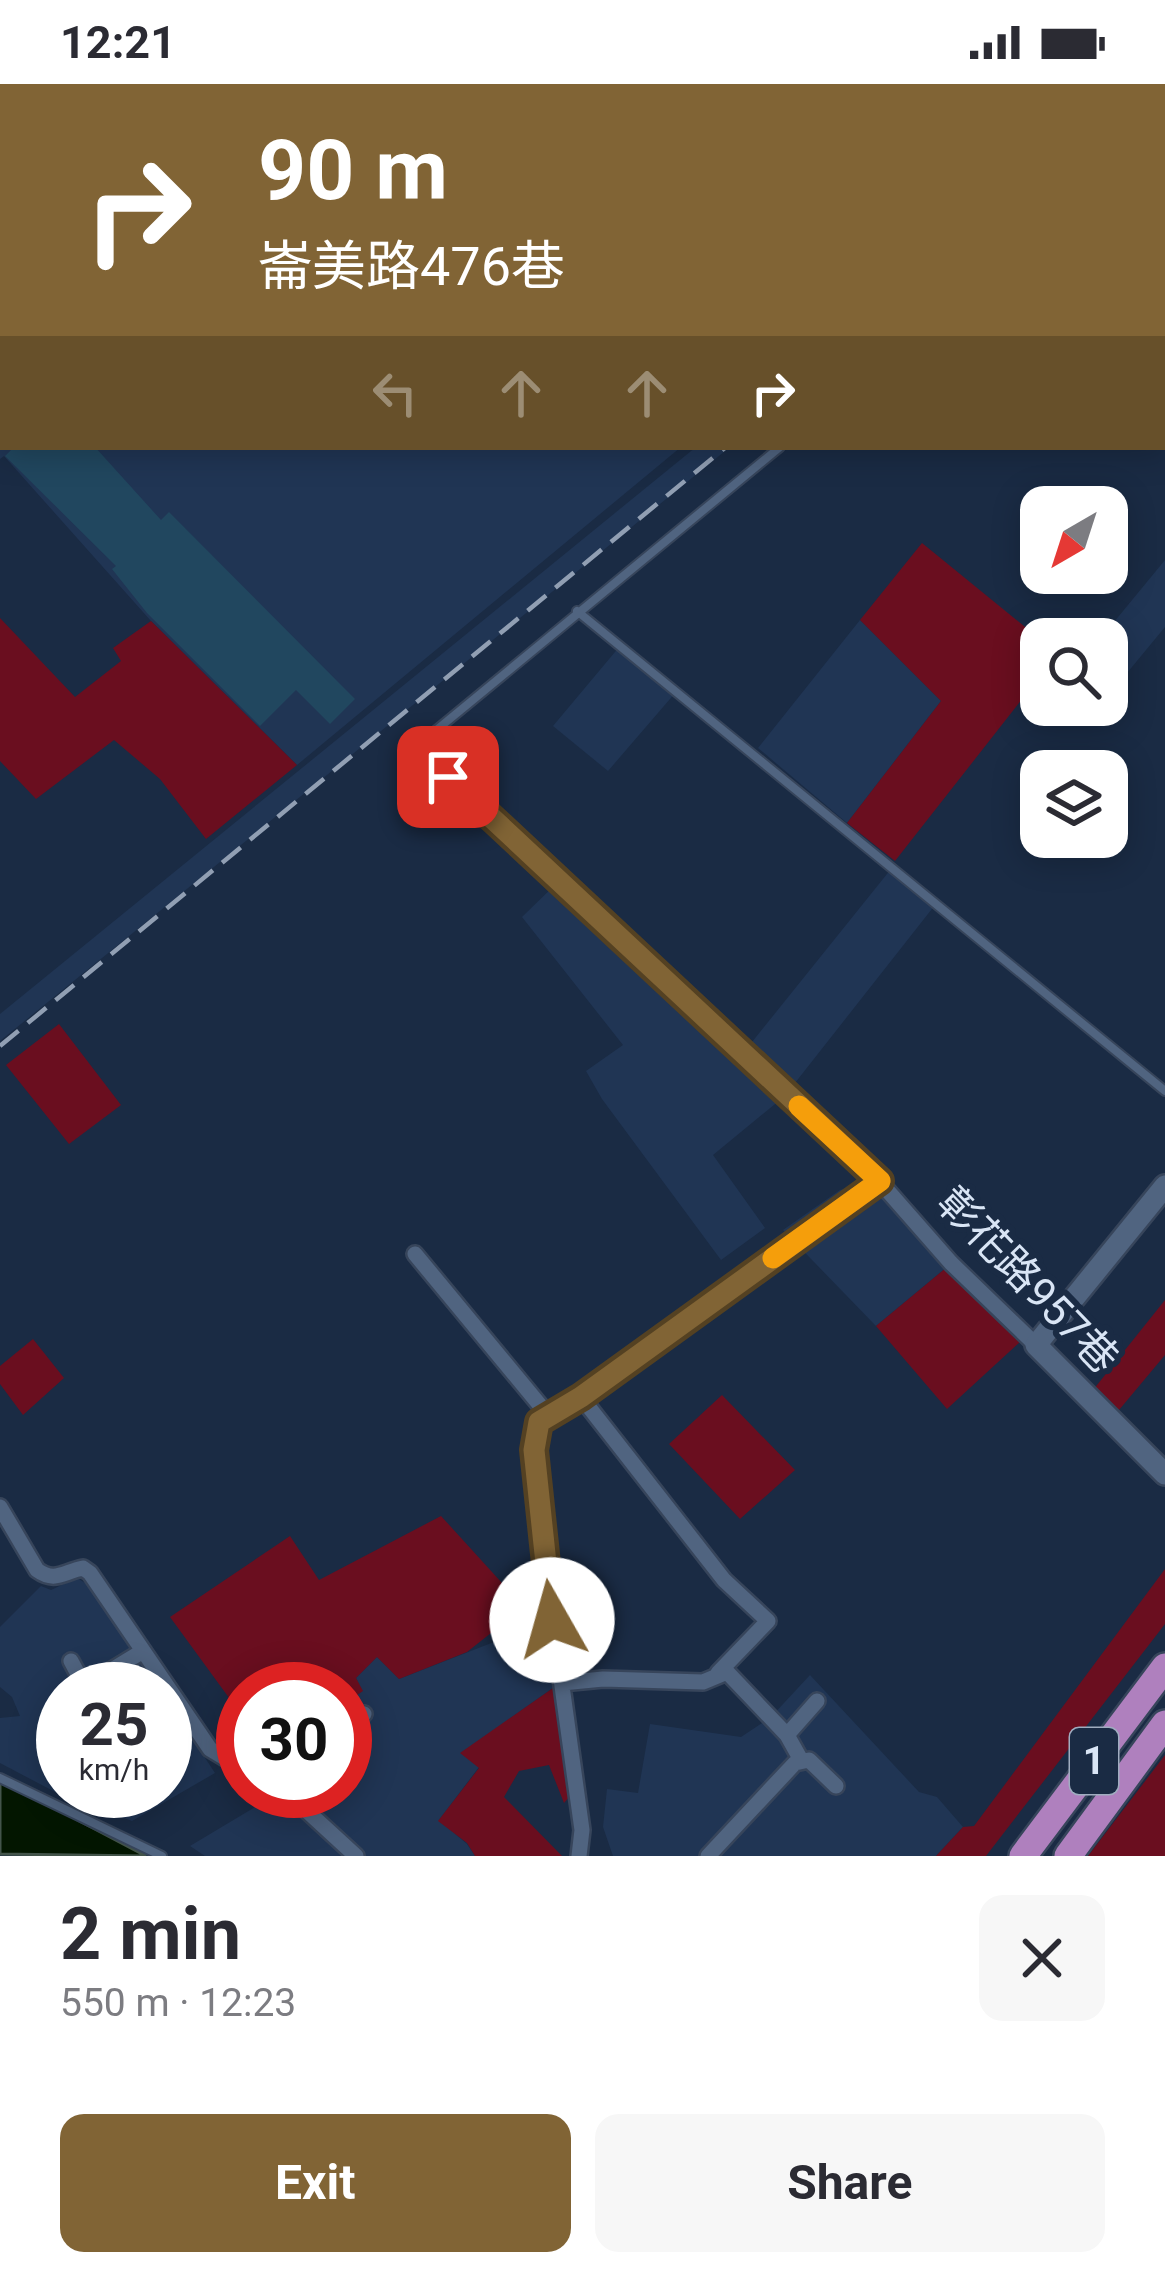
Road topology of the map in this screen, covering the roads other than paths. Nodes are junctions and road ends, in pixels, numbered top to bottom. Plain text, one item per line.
1 (775, 450) edge
2 (577, 611) junction
3 (416, 747) joint
4 (1165, 1091) edge
5 (880, 1181) junction
6 (1165, 1186) edge
7 (416, 1254) dead end
8 (1036, 1346) junction
9 (581, 1397) junction
10 (548, 1415) junction
11 (1165, 1474) edge
12 (0, 1507) edge
13 (143, 1652) junction
14 (127, 1662) edge
15 (1165, 1667) edge
16 (718, 1672) junction
17 (562, 1683) junction
18 (817, 1701) dead end
19 (1165, 1724) edge
20 (787, 1735) junction
21 (216, 1752) edge
22 (801, 1760) junction
23 (0, 1778) edge
24 (836, 1786) dead end
25 (315, 1818) edge
26 (162, 1856) edge
27 (356, 1856) edge
28 (579, 1856) edge
29 (708, 1856) edge
30 (1023, 1856) edge
31 (1068, 1856) edge

1 - 2 lane
2 - 3 lane
2 - 4 lane
3 - 5 street, 彰花路957巷
5 - 8 street, 彰花路957巷
5 - 9 street
6 - 8 street
7 - 10 street
8 - 11 street, 彰花路957巷
9 - 10 street
9 - 16 street
10 - 17 street
12 - 13 street
13 - 14 street
13 - 21 street
15 - 30 highway, 1
16 - 17 street
16 - 20 street
17 - 28 street
18 - 20 street
19 - 31 highway, 1
20 - 22 street
22 - 24 street
22 - 29 street
23 - 26 lane
25 - 27 street

